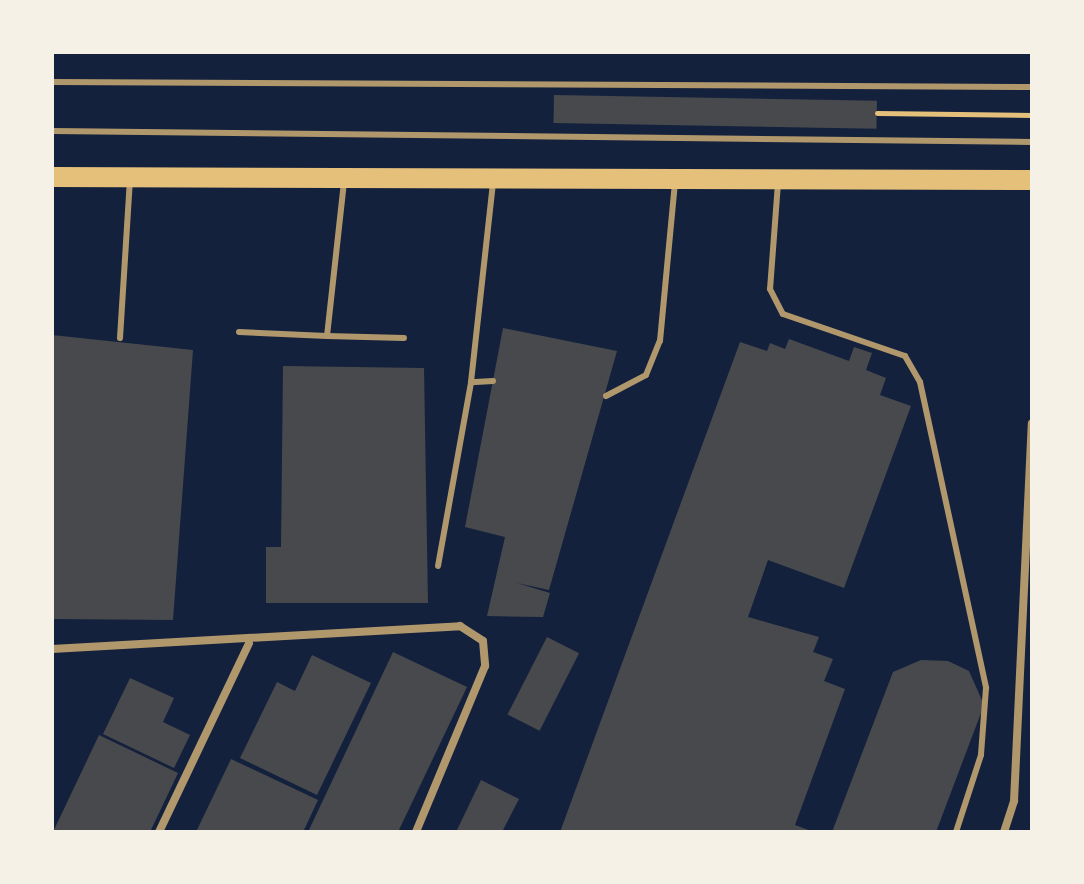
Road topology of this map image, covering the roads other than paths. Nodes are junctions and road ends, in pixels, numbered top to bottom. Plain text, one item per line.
1 (52, 82) edge
2 (1032, 87) edge
3 (52, 131) edge
4 (1032, 142) edge
5 (52, 177) edge
6 (130, 177) junction
7 (345, 177) junction
8 (493, 179) junction
9 (1032, 180) edge
10 (675, 181) junction
11 (778, 183) junction
12 (239, 332) dead end
13 (327, 336) junction
14 (120, 338) dead end
15 (404, 338) dead end
16 (493, 381) dead end
17 (471, 382) junction
18 (606, 396) dead end
19 (1032, 423) edge
20 (438, 566) dead end
21 (249, 643) junction
22 (52, 649) edge
23 (159, 832) edge
24 (416, 832) edge
25 (956, 832) edge
26 (1004, 832) edge

1 - 2 lane
3 - 4 lane
5 - 6 main road
6 - 7 main road
6 - 14 lane
7 - 8 main road
7 - 13 lane
8 - 10 main road
8 - 17 lane
9 - 11 main road
10 - 11 main road
10 - 18 lane
11 - 25 lane
12 - 13 lane
13 - 15 lane
16 - 17 lane
17 - 20 lane
19 - 26 street
21 - 22 street
21 - 23 street
21 - 24 street

